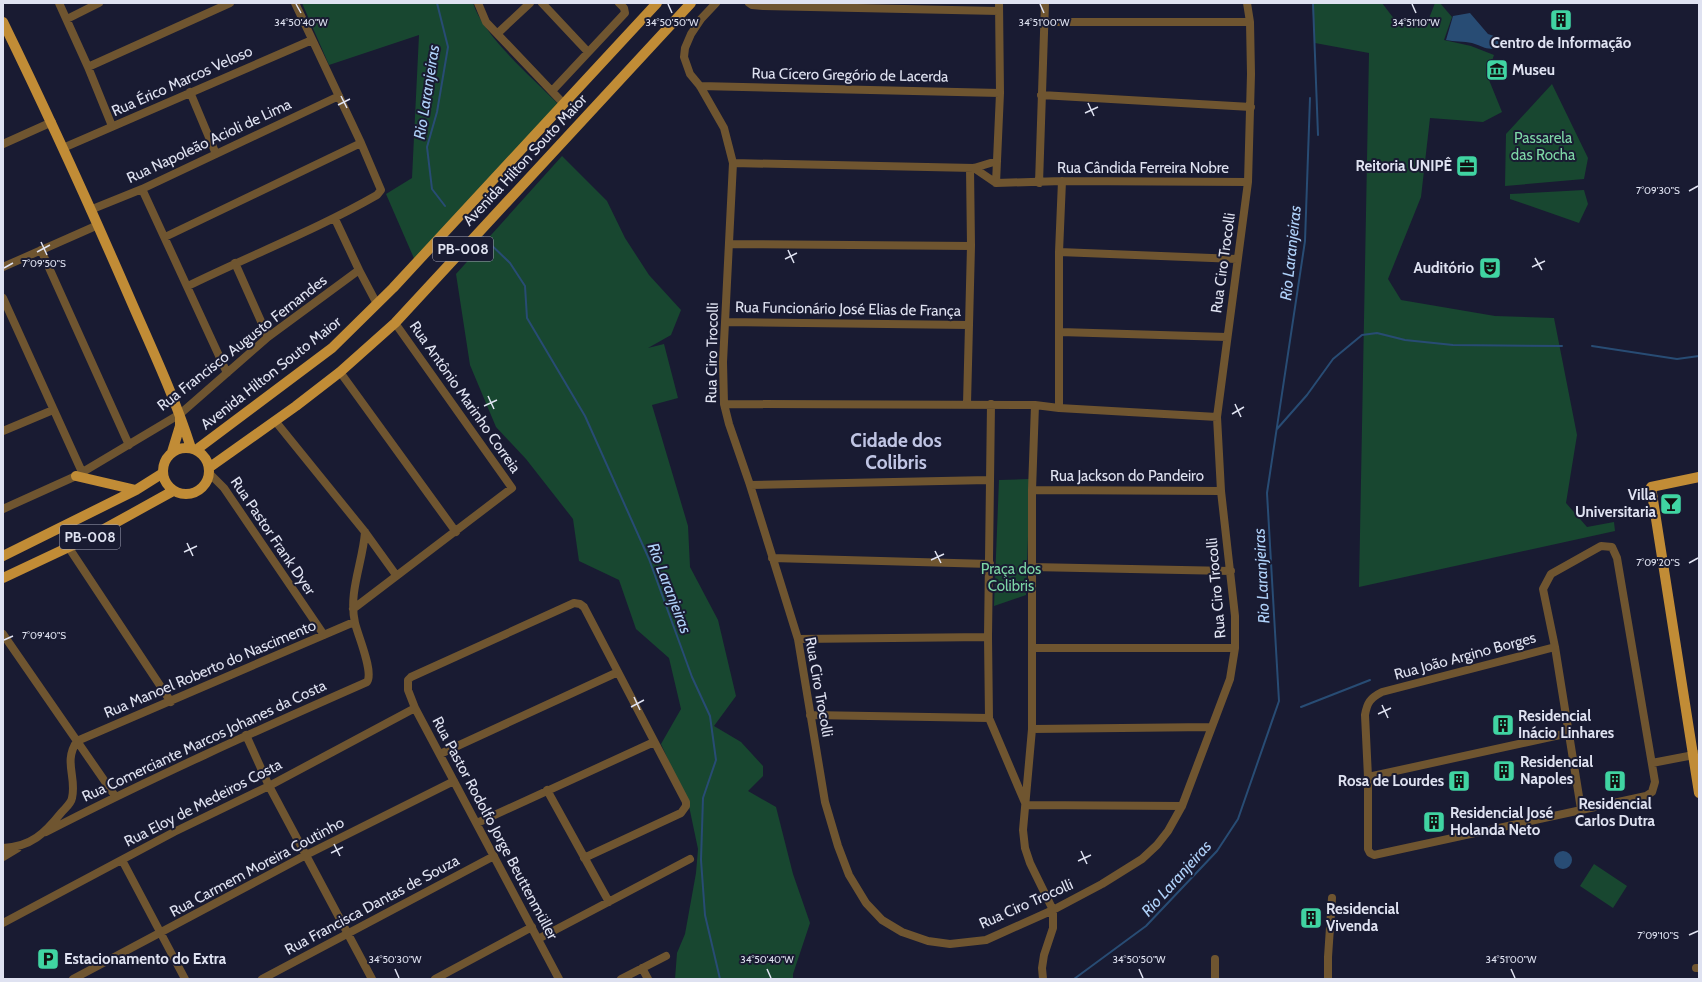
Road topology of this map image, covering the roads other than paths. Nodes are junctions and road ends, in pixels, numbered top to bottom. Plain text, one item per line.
1 (59, 3) edge
2 (99, 3) edge
3 (230, 3) edge
4 (295, 3) edge
5 (478, 3) edge
6 (530, 3) edge
7 (542, 3) edge
8 (619, 3) edge
9 (657, 3) edge
10 (691, 3) edge
11 (716, 3) edge
12 (749, 3) edge
13 (1045, 3) edge
14 (1247, 3) edge
15 (999, 7) edge
16 (67, 19) junction
17 (3, 22) edge
18 (1044, 22) junction
19 (1250, 22) junction
20 (498, 33) junction
21 (312, 40) junction
22 (588, 52) junction
23 (88, 67) junction
24 (700, 86) junction
25 (552, 91) junction
26 (190, 92) junction
27 (1000, 93) junction
28 (1041, 95) junction
29 (339, 96) junction
30 (563, 103) junction
31 (1251, 107) junction
32 (52, 122) junction
33 (112, 126) junction
34 (362, 143) junction
35 (3, 144) edge
36 (63, 148) junction
37 (216, 154) junction
38 (997, 161) junction
39 (733, 163) junction
40 (972, 168) junction
41 (1062, 181) junction
42 (996, 182) junction
43 (1248, 182) junction
44 (1039, 183) junction
45 (142, 189) junction
46 (90, 210) junction
47 (335, 219) junction
48 (98, 225) junction
49 (165, 237) junction
50 (730, 244) junction
51 (971, 246) junction
52 (41, 250) junction
53 (1059, 252) junction
54 (1237, 260) junction
55 (235, 263) junction
56 (3, 267) edge
57 (359, 270) junction
58 (188, 286) junction
59 (3, 298) edge
60 (377, 304) junction
61 (726, 322) junction
62 (395, 323) junction
63 (969, 325) junction
64 (1060, 332) junction
65 (268, 337) junction
66 (1227, 337) junction
67 (340, 372) junction
68 (227, 373) junction
69 (724, 404) junction
70 (967, 404) junction
71 (991, 404) junction
72 (1035, 405) junction
73 (1059, 408) junction
74 (53, 410) junction
75 (180, 414) junction
76 (1217, 417) junction
77 (276, 422) junction
78 (3, 430) edge
79 (129, 445) junction
80 (194, 449) junction
81 (172, 452) junction
82 (210, 470) junction
83 (163, 473) junction
84 (79, 474) junction
85 (1699, 477) edge
86 (989, 480) junction
87 (750, 485) junction
88 (136, 490) junction
89 (1032, 490) junction
90 (174, 491) junction
91 (1221, 491) junction
92 (3, 509) edge
93 (365, 532) junction
94 (456, 532) junction
95 (69, 548) junction
96 (3, 556) edge
97 (772, 558) junction
98 (990, 564) junction
99 (1031, 567) junction
100 (1231, 571) junction
101 (396, 575) junction
102 (3, 578) edge
103 (353, 609) junction
104 (354, 622) junction
105 (3, 634) edge
106 (324, 635) junction
107 (988, 637) junction
108 (798, 639) junction
109 (1556, 647) junction
110 (1033, 648) junction
111 (1235, 648) junction
112 (618, 672) junction
113 (171, 702) junction
114 (416, 708) junction
115 (810, 715) junction
116 (989, 718) junction
117 (1211, 727) junction
118 (1032, 729) junction
119 (1569, 733) junction
120 (246, 735) junction
121 (77, 741) junction
122 (654, 742) junction
123 (440, 754) junction
124 (1696, 755) edge
125 (1652, 763) junction
126 (1368, 776) junction
127 (454, 781) junction
128 (269, 786) junction
129 (547, 790) junction
130 (1699, 793) edge
131 (115, 796) junction
132 (1026, 804) junction
133 (1182, 806) junction
134 (1581, 809) junction
135 (477, 823) junction
136 (46, 832) junction
137 (25, 844) junction
138 (3, 848) edge
139 (306, 855) junction
140 (494, 856) junction
141 (3, 857) edge
142 (584, 858) junction
143 (690, 859) dead end
144 (122, 860) junction
145 (1332, 898) dead end
146 (609, 902) junction
147 (1053, 910) junction
148 (3, 923) edge
149 (532, 927) junction
150 (161, 933) junction
151 (348, 934) junction
152 (538, 939) junction
153 (666, 956) dead end
154 (1215, 959) dead end
155 (642, 968) junction
156 (73, 979) edge
157 (185, 979) edge
158 (262, 979) edge
159 (372, 979) edge
160 (435, 979) edge
161 (560, 979) edge
162 (622, 979) edge
163 (648, 979) edge
164 (1043, 979) edge
165 (1214, 979) edge
166 (1328, 979) edge

1 - 16 street
2 - 16 street
3 - 23 street
4 - 21 street
5 - 20 street
6 - 20 street
7 - 22 street
8 - 22 street, Avenida Hilton Souto Maior
9 - 30 main road, Avenida Hilton Souto Maior / PB-008
10 - 62 main road, Avenida Hilton Souto Maior / PB-008
11 - 24 street, Rua Ciro Trocolli
12 - 15 street
13 - 18 street
14 - 19 street, Rua Ciro Trocolli
15 - 27 street
16 - 23 street
17 - 32 main road
18 - 19 street
18 - 28 street
19 - 31 street, Rua Ciro Trocolli
20 - 25 street
21 - 26 street, Rua Érico Marcos Veloso
21 - 29 street
22 - 25 street, Avenida Hilton Souto Maior
23 - 33 street
24 - 27 street, Rua Cícero Gregório de Lacerda
24 - 39 street, Rua Ciro Trocolli
25 - 30 street
26 - 33 street, Rua Érico Marcos Veloso
26 - 37 street
27 - 38 street
28 - 31 street
28 - 44 street
29 - 34 street
29 - 37 street, Rua Napoleão Acioli de Lima
30 - 60 main road, Avenida Hilton Souto Maior / PB-008
31 - 43 street, Rua Ciro Trocolli
32 - 35 street
32 - 36 main road
33 - 36 street, Rua Érico Marcos Veloso
34 - 47 street
34 - 49 street
36 - 46 main road
37 - 45 street, Rua Napoleão Acioli de Lima
38 - 40 street
38 - 42 street
39 - 40 street
39 - 50 street, Rua Ciro Trocolli
40 - 42 street
40 - 51 street
41 - 43 street, Rua Cândida Ferreira Nobre
41 - 44 street, Rua Cândida Ferreira Nobre
41 - 53 street
42 - 44 street, Rua Cândida Ferreira Nobre
43 - 54 street, Rua Ciro Trocolli
45 - 46 street, Rua Napoleão Acioli de Lima
45 - 49 street
46 - 48 main road
47 - 55 street
47 - 57 street
48 - 52 street
48 - 75 main road
49 - 58 street
50 - 51 street
50 - 61 street, Rua Ciro Trocolli
51 - 63 street
52 - 56 street
52 - 79 street
53 - 54 street
53 - 64 street
54 - 66 street, Rua Ciro Trocolli
55 - 58 street
55 - 65 street
57 - 60 street
57 - 65 street, Rua Francisco Augusto Fernandes
58 - 68 street
59 - 74 street
60 - 80 main road, Avenida Hilton Souto Maior / PB-008
61 - 63 street, Rua Funcionário José Elias de França
61 - 69 street, Rua Ciro Trocolli
62 - 67 main road, Avenida Hilton Souto Maior / PB-008
62 - 94 street, Rua Antônio Marinho Correia
63 - 70 street
64 - 66 street
64 - 73 street
65 - 68 street, Rua Francisco Augusto Fernandes
66 - 76 street, Rua Ciro Trocolli
67 - 77 main road, Avenida Hilton Souto Maior / PB-008
67 - 94 street
68 - 75 street, Rua Francisco Augusto Fernandes
69 - 70 street
69 - 87 street, Rua Ciro Trocolli
70 - 71 street
71 - 72 street
71 - 86 street
72 - 73 street
72 - 89 street
73 - 76 street
74 - 78 street
74 - 84 street
75 - 79 street, Rua Francisco Augusto Fernandes
75 - 80 main road
75 - 81 main road
76 - 91 street, Rua Ciro Trocolli
77 - 82 main road, Avenida Hilton Souto Maior / PB-008
77 - 93 street
79 - 84 street, Rua Francisco Augusto Fernandes
80 - 81 main road
80 - 82 main road
81 - 83 main road
82 - 90 main road
82 - 106 street, Rua Pastor Frank Dyer
83 - 88 main road, PB-008
83 - 90 main road
84 - 88 main road
84 - 92 street, Rua Francisco Augusto Fernandes
85 - 124 main road
86 - 87 street
86 - 98 street
87 - 97 street, Rua Ciro Trocolli
88 - 96 main road, PB-008
89 - 91 street, Rua Jackson do Pandeiro
89 - 99 street
90 - 95 main road, PB-008
91 - 100 street, Rua Ciro Trocolli
93 - 101 street
93 - 103 street
94 - 101 street
95 - 102 main road, PB-008
95 - 113 street
97 - 98 street
97 - 108 street, Rua Ciro Trocolli
98 - 107 street
99 - 100 street
99 - 110 street
100 - 111 street, Rua Ciro Trocolli
101 - 103 street
103 - 104 street
104 - 106 street, Rua Manoel Roberto do Nascimento
104 - 120 street, Rua Comerciante Marcos Johanes da Costa
105 - 121 street
106 - 113 street, Rua Manoel Roberto do Nascimento
107 - 108 street
107 - 116 street
108 - 115 street, Rua Ciro Trocolli
109 - 119 street
109 - 125 street
109 - 126 street, Rua João Argino Borges
110 - 111 street
110 - 118 street
111 - 117 street, Rua Ciro Trocolli
112 - 114 street, Rua Pastor Rodolfo Jorge Beuttenmüller
112 - 122 street
112 - 123 street
113 - 121 street, Rua Manoel Roberto do Nascimento
114 - 123 street, Rua Pastor Rodolfo Jorge Beuttenmüller
114 - 128 street, Rua Eloy de Medeiros Costa
115 - 116 street
115 - 147 street, Rua Ciro Trocolli
116 - 132 street
117 - 118 street
117 - 133 street, Rua Ciro Trocolli
118 - 132 street
119 - 126 street
119 - 134 street
120 - 128 street
120 - 131 street, Rua Comerciante Marcos Johanes da Costa
121 - 131 street
121 - 136 street
122 - 129 street
122 - 142 street
123 - 127 street, Rua Pastor Rodolfo Jorge Beuttenmüller
124 - 125 street
124 - 130 main road
125 - 134 street
126 - 134 street
127 - 135 street, Rua Pastor Rodolfo Jorge Beuttenmüller
127 - 139 street, Rua Carmem Moreira Coutinho
128 - 139 street
128 - 144 street, Rua Eloy de Medeiros Costa
129 - 135 street
129 - 142 street
131 - 136 street, Rua Comerciante Marcos Johanes da Costa
132 - 133 street
132 - 147 street
133 - 147 street, Rua Ciro Trocolli
135 - 140 street, Rua Pastor Rodolfo Jorge Beuttenmüller
136 - 137 street, Rua Comerciante Marcos Johanes da Costa
137 - 138 street
137 - 141 street
139 - 150 street, Rua Carmem Moreira Coutinho
139 - 151 street
140 - 149 street, Rua Pastor Rodolfo Jorge Beuttenmüller
140 - 151 street, Rua Francisca Dantas de Souza
142 - 146 street
143 - 146 street
144 - 148 street, Rua Eloy de Medeiros Costa
144 - 150 street
145 - 166 street
146 - 152 street
147 - 164 street
149 - 152 street, Rua Pastor Rodolfo Jorge Beuttenmüller
149 - 160 street
150 - 156 street, Rua Carmem Moreira Coutinho
150 - 157 street
151 - 158 street, Rua Francisca Dantas de Souza
151 - 159 street
152 - 161 street, Rua Pastor Rodolfo Jorge Beuttenmüller
153 - 155 street
154 - 165 street
155 - 162 street
155 - 163 street

